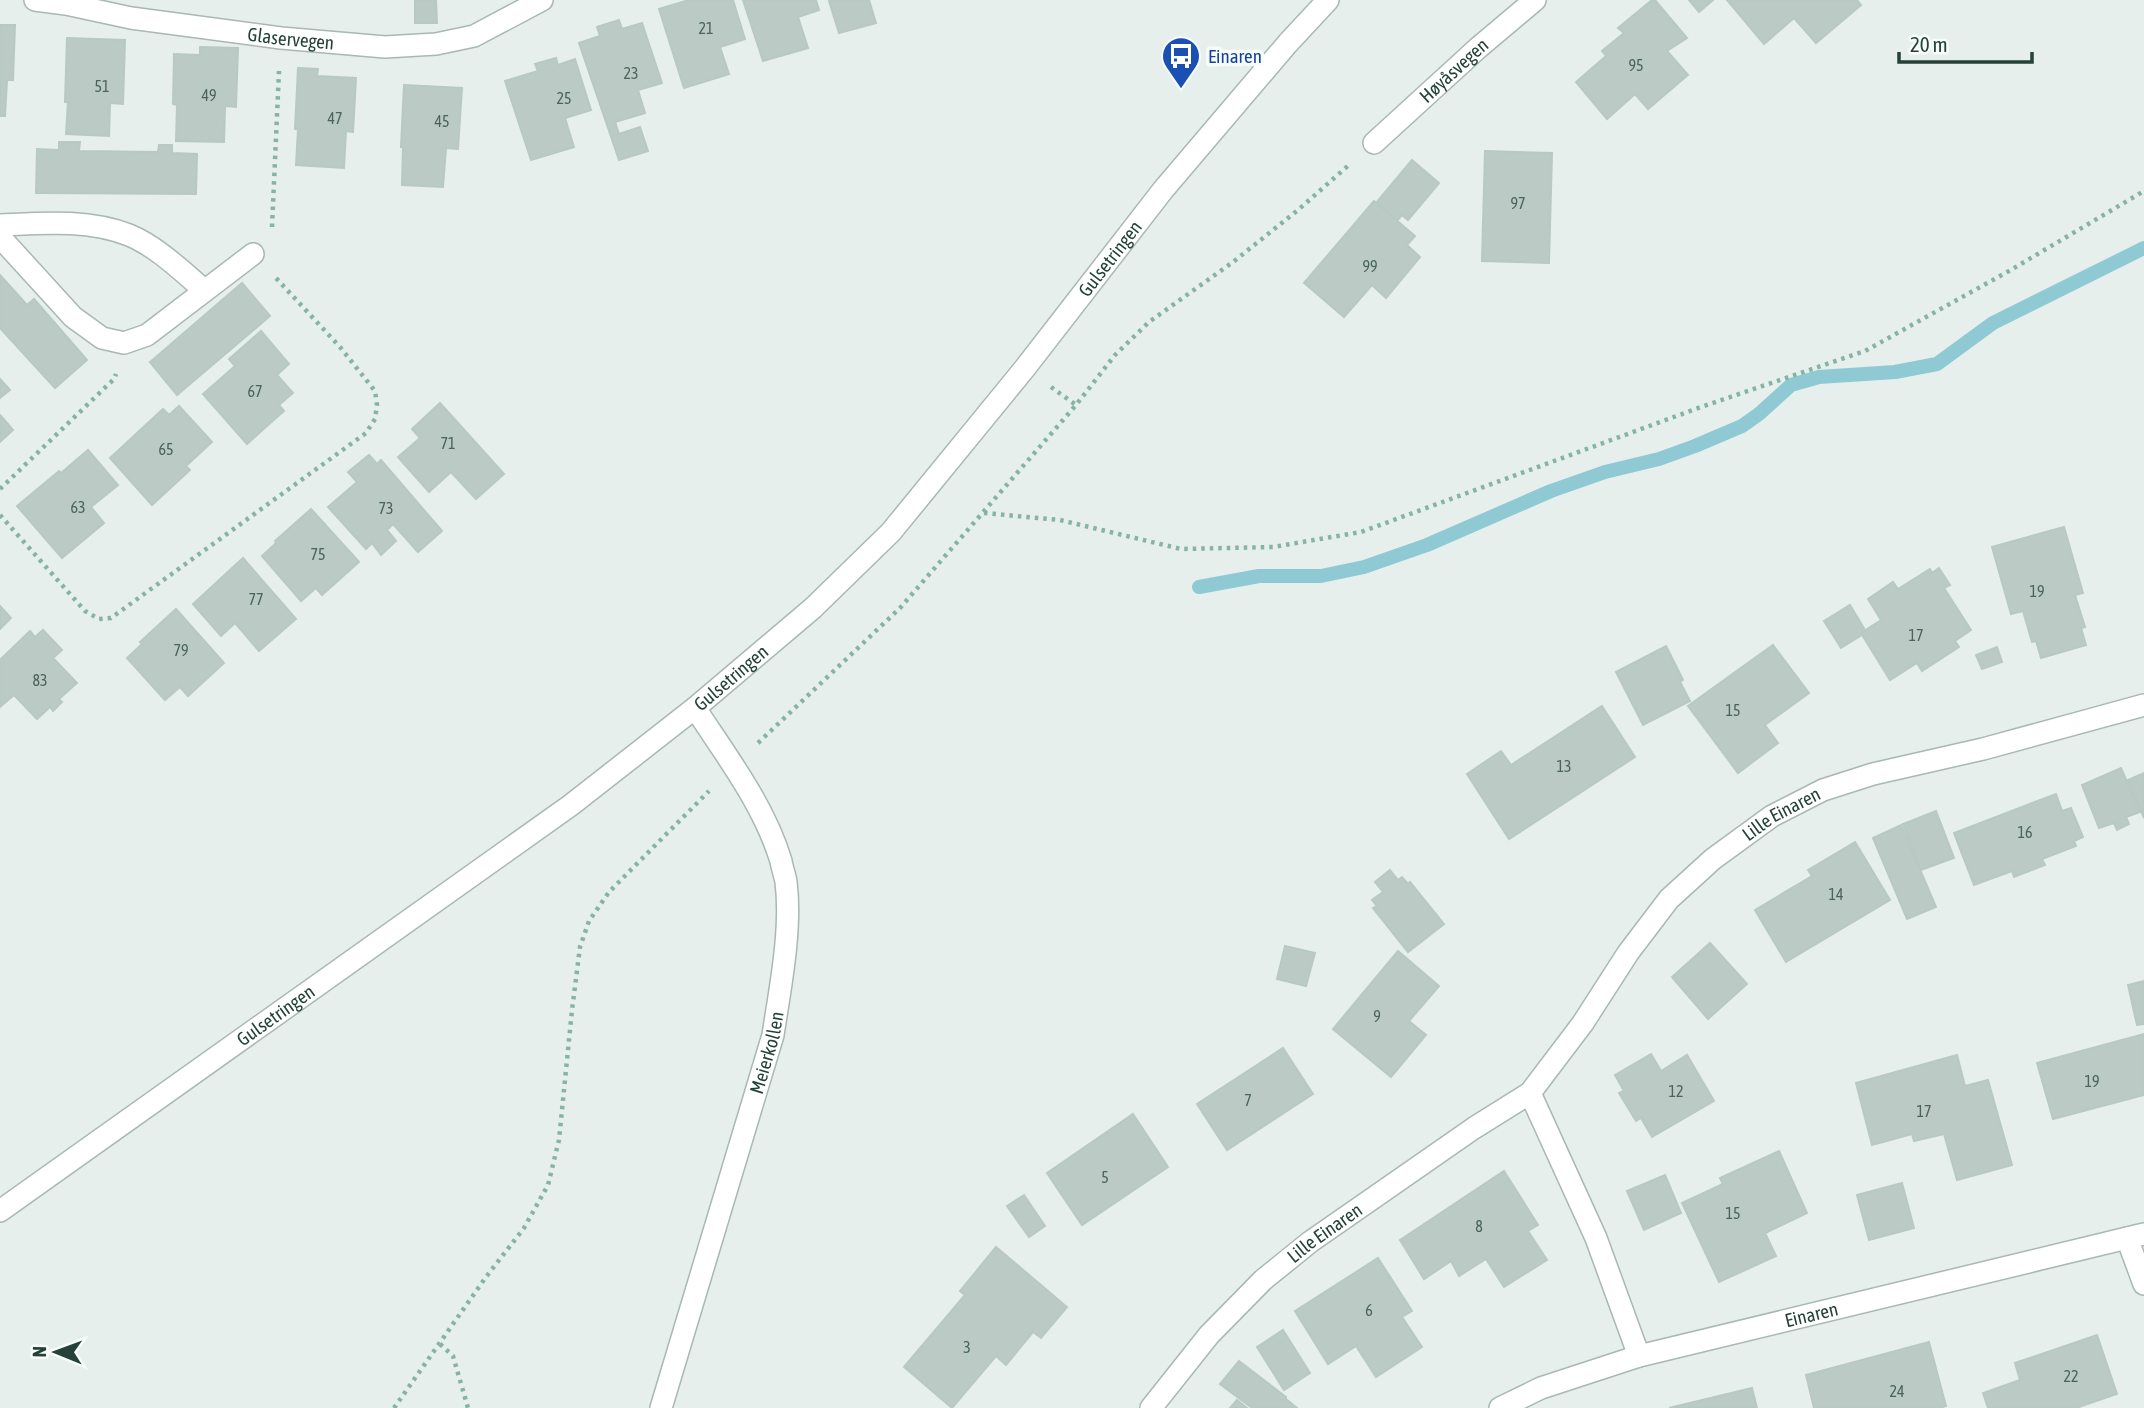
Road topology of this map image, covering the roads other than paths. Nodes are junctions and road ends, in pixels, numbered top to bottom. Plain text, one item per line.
1 (35, 0) edge
2 (542, 0) edge
3 (1328, 0) edge
4 (1535, 0) edge
5 (1374, 143) road end
6 (0, 225) edge
7 (0, 237) edge
8 (253, 254) road end
9 (204, 289) junction
10 (2144, 705) edge
11 (695, 708) junction
12 (1530, 1093) junction
13 (0, 1211) edge
14 (2135, 1236) edge
15 (2144, 1284) edge
16 (1639, 1356) junction
17 (660, 1408) edge
18 (1151, 1408) edge
19 (1500, 1408) edge

1 - 2 street, Glaservegen
3 - 11 street, Gulsetringen
4 - 5 street, Høyåsvegen
6 - 9 street
7 - 9 street
8 - 9 street
10 - 12 street, Lille Einaren
11 - 13 street, Gulsetringen
11 - 17 street, Meierkollen
12 - 16 street
12 - 18 street, Lille Einaren
14 - 15 street, Einaren
14 - 16 street, Einaren
16 - 19 street, Einaren

